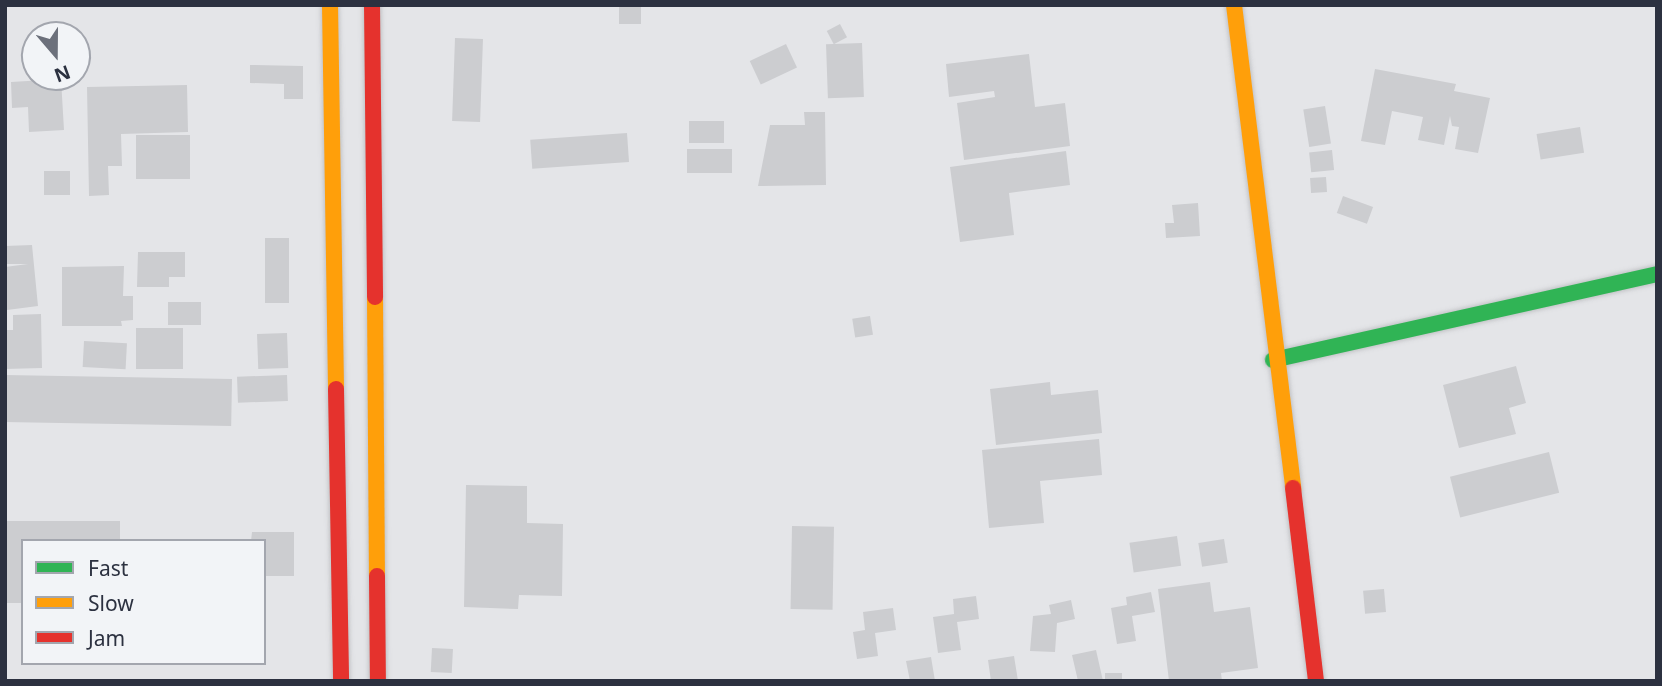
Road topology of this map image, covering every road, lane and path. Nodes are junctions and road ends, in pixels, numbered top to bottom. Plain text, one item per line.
1 (330, 5) edge
2 (372, 5) edge
3 (1234, 5) edge
4 (1657, 274) edge
5 (1273, 360) junction
6 (341, 681) edge
7 (378, 681) edge
8 (1316, 681) edge

1 - 6 main road
2 - 7 main road
3 - 5 main road
4 - 5 main road
5 - 8 main road

